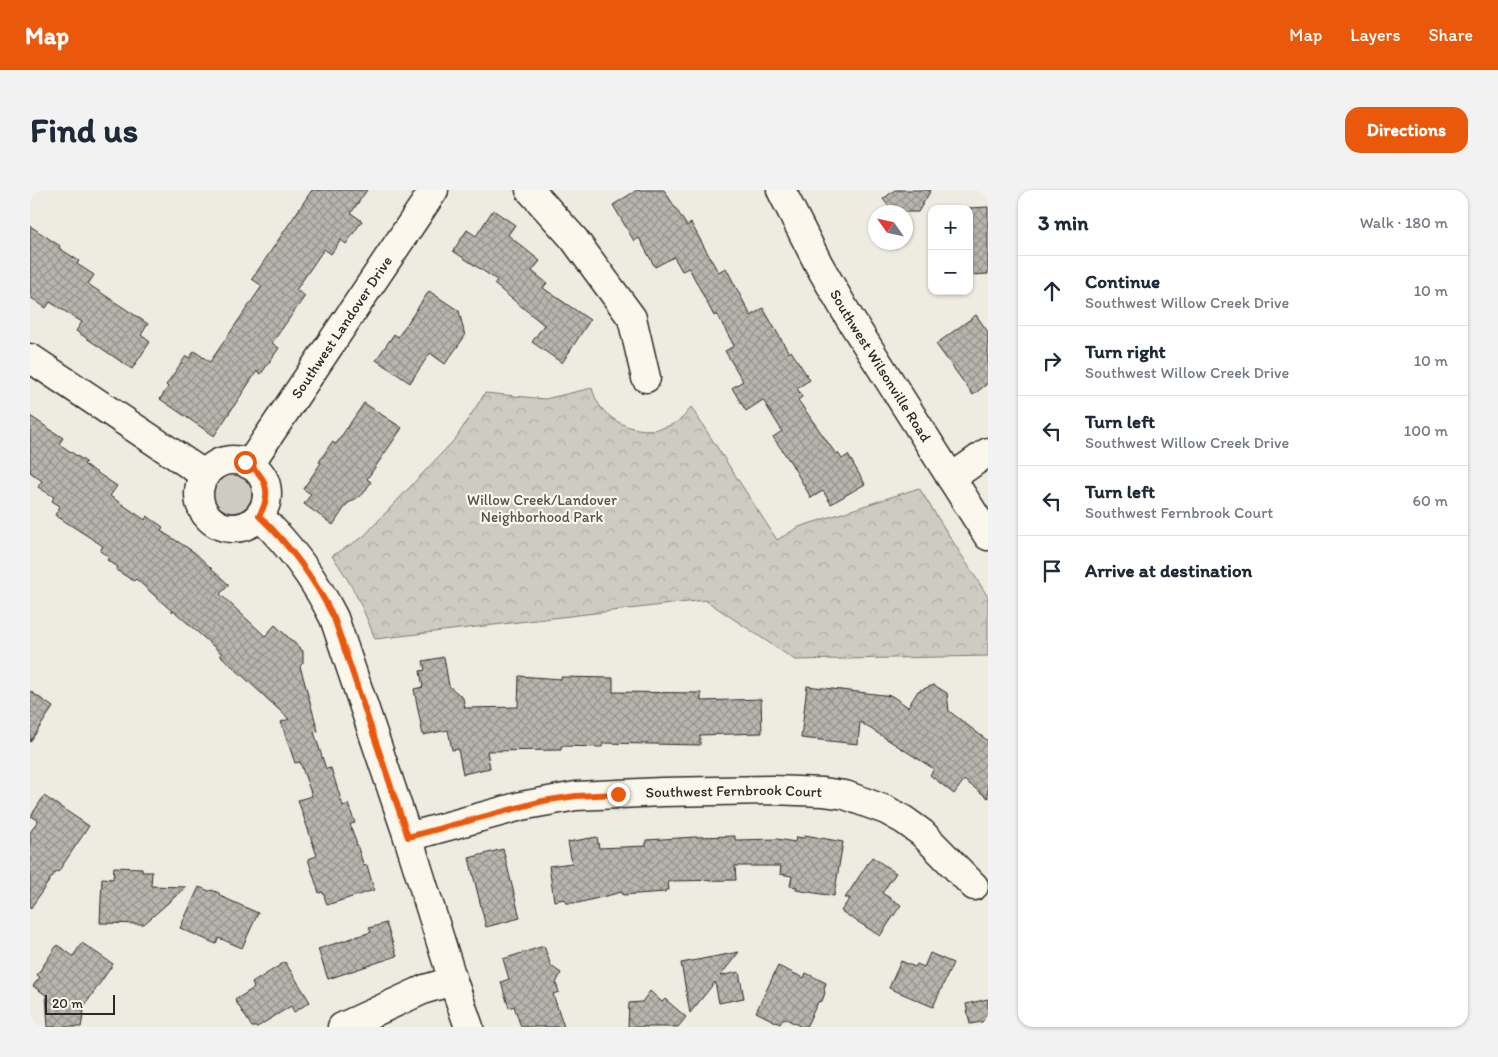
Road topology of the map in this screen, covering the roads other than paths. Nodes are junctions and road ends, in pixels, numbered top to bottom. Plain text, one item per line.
1 (434, 190) edge
2 (530, 190) edge
3 (781, 190) edge
4 (30, 358) edge
5 (646, 378) dead end
6 (988, 452) edge
7 (249, 465) junction
8 (205, 475) junction
9 (952, 478) junction
10 (259, 516) junction
11 (988, 536) edge
12 (408, 837) junction
13 (974, 886) dead end
14 (453, 981) junction
15 (342, 1027) edge
16 (469, 1027) edge

1 - 7 street, Southwest Landover Drive
2 - 5 street
3 - 9 street, Southwest Wilsonville Road
4 - 8 street
6 - 9 street
7 - 8 street
7 - 10 street
8 - 10 street
9 - 11 street, Southwest Wilsonville Road
10 - 12 street
12 - 13 street, Southwest Fernbrook Court
12 - 14 street
14 - 15 street
14 - 16 street

